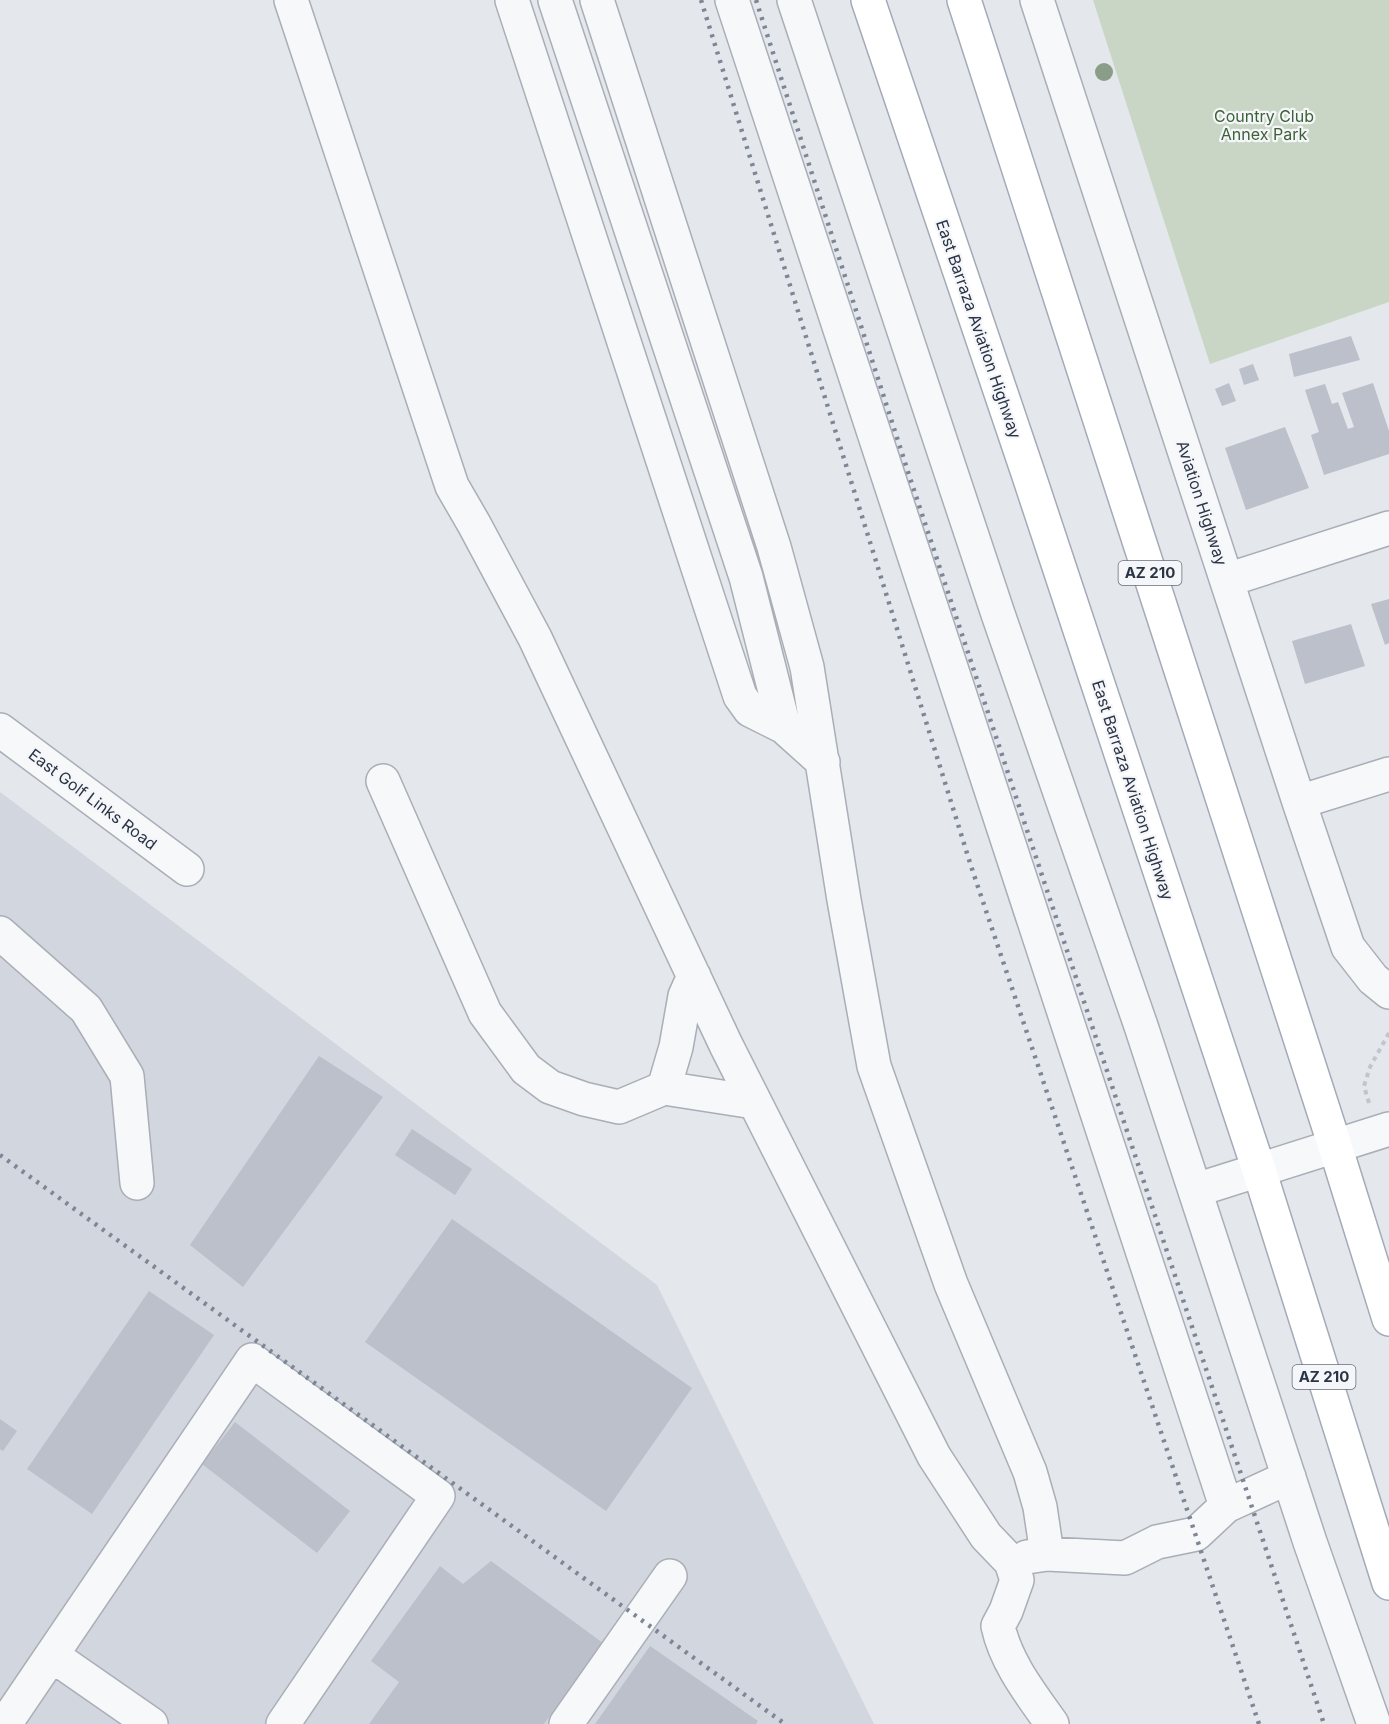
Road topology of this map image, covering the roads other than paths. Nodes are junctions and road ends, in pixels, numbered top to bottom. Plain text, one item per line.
1 (291, 0) edge
2 (512, 0) edge
3 (555, 0) edge
4 (597, 0) edge
5 (732, 0) edge
6 (794, 0) edge
7 (868, 0) edge
8 (964, 0) edge
9 (1037, 0) edge
10 (1389, 528) edge
11 (1227, 580) junction
12 (784, 727) junction
13 (0, 730) edge
14 (823, 762) junction
15 (1389, 774) edge
16 (383, 782) dead end
17 (1299, 802) junction
18 (187, 869) dead end
19 (0, 933) edge
20 (694, 975) junction
21 (1389, 992) edge
22 (664, 1088) junction
23 (754, 1102) junction
24 (1389, 1129) edge
25 (1335, 1146) junction
26 (1259, 1170) junction
27 (137, 1183) dead end
28 (1196, 1190) junction
29 (1389, 1319) edge
30 (1289, 1477) junction
31 (1226, 1506) junction
32 (1047, 1554) junction
33 (1011, 1562) junction
34 (670, 1576) dead end
35 (1389, 1583) edge
36 (53, 1656) junction
37 (5, 1724) edge
38 (151, 1724) edge
39 (283, 1724) edge
40 (566, 1724) edge
41 (1052, 1724) edge
42 (1374, 1724) edge

1 - 20 street
2 - 12 street
3 - 12 street
4 - 14 street
5 - 31 street
6 - 28 street
7 - 26 main road, East Barraza Aviation Highway / AZ 210
8 - 25 main road, AZ 210
9 - 11 street, Aviation Highway
10 - 11 street
11 - 17 street, Aviation Highway
12 - 14 street
13 - 18 street, East Golf Links Road
14 - 32 street
15 - 17 street
16 - 22 street
17 - 21 street, Aviation Highway
19 - 27 street
20 - 22 street
20 - 23 street
22 - 23 street
23 - 33 street
24 - 25 street
25 - 26 street
25 - 29 main road, AZ 210
26 - 28 street
26 - 35 main road, East Barraza Aviation Highway / AZ 210
28 - 30 street
30 - 31 street
30 - 42 street
31 - 32 street
32 - 33 street
33 - 41 street
34 - 40 street
36 - 37 street
36 - 38 street
36 - 39 street

